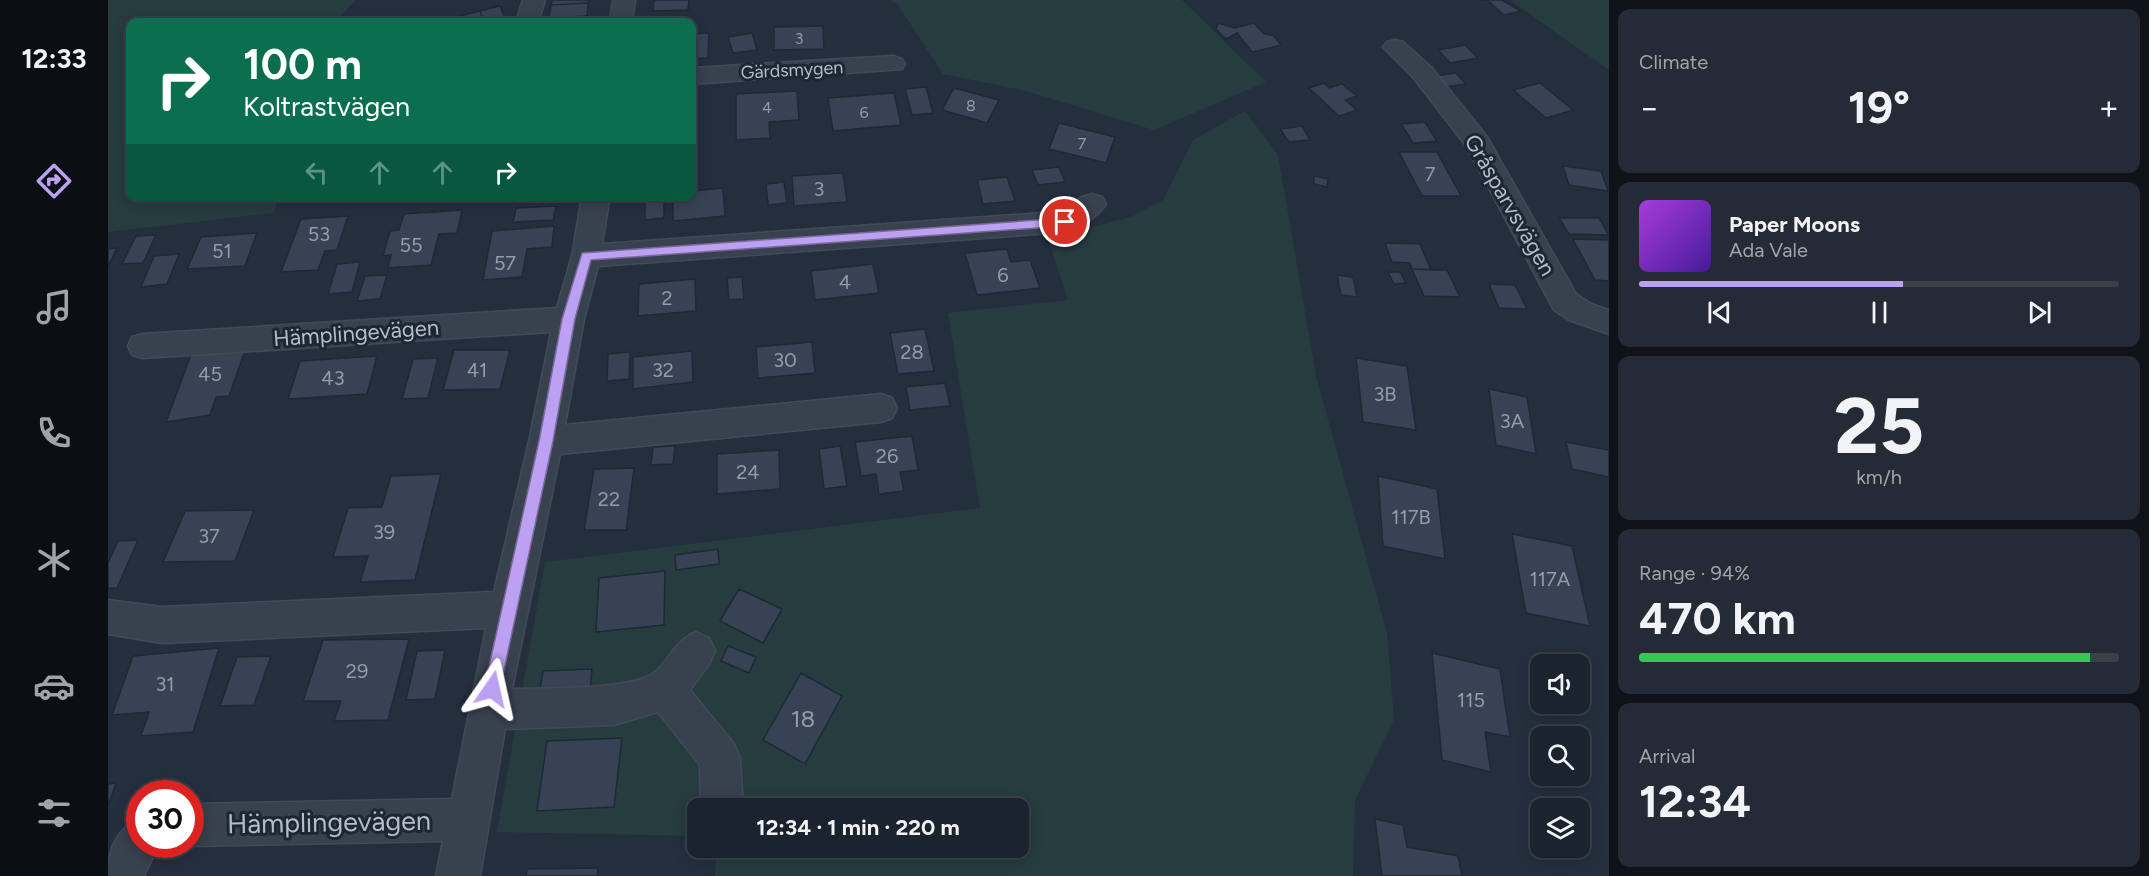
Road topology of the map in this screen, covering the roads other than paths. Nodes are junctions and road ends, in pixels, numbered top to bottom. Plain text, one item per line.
1 (534, 0) edge
2 (624, 0) edge
3 (528, 18) edge
4 (622, 18) edge
5 (1395, 47) dead end
6 (893, 64) dead end
7 (696, 76) edge
8 (595, 201) edge
9 (1092, 204) dead end
10 (586, 256) junction
11 (568, 319) junction
12 (1609, 322) edge
13 (143, 346) dead end
14 (881, 408) dead end
15 (546, 441) junction
16 (508, 609) junction
17 (111, 617) dead end
18 (696, 651) dead end
19 (665, 690) junction
20 (488, 710) junction
21 (722, 798) edge
22 (468, 820) junction
23 (204, 825) edge
24 (130, 858) edge
25 (120, 876) edge
26 (458, 876) edge

1 - 3 street
2 - 4 street
5 - 12 street, Gråsparvsvägen
6 - 7 street, Gärdsmygen
8 - 10 street, Hämplingevägen
9 - 10 street
10 - 11 street, Hämplingevägen
11 - 13 street, Hämplingevägen
11 - 15 street, Hämplingevägen
14 - 15 street
15 - 16 street, Hämplingevägen
16 - 17 street
16 - 20 street, Hämplingevägen
18 - 19 street
19 - 20 street
19 - 21 street
20 - 22 street, Hämplingevägen
22 - 23 street, Hämplingevägen
22 - 26 street, Hämplingevägen
24 - 25 street

